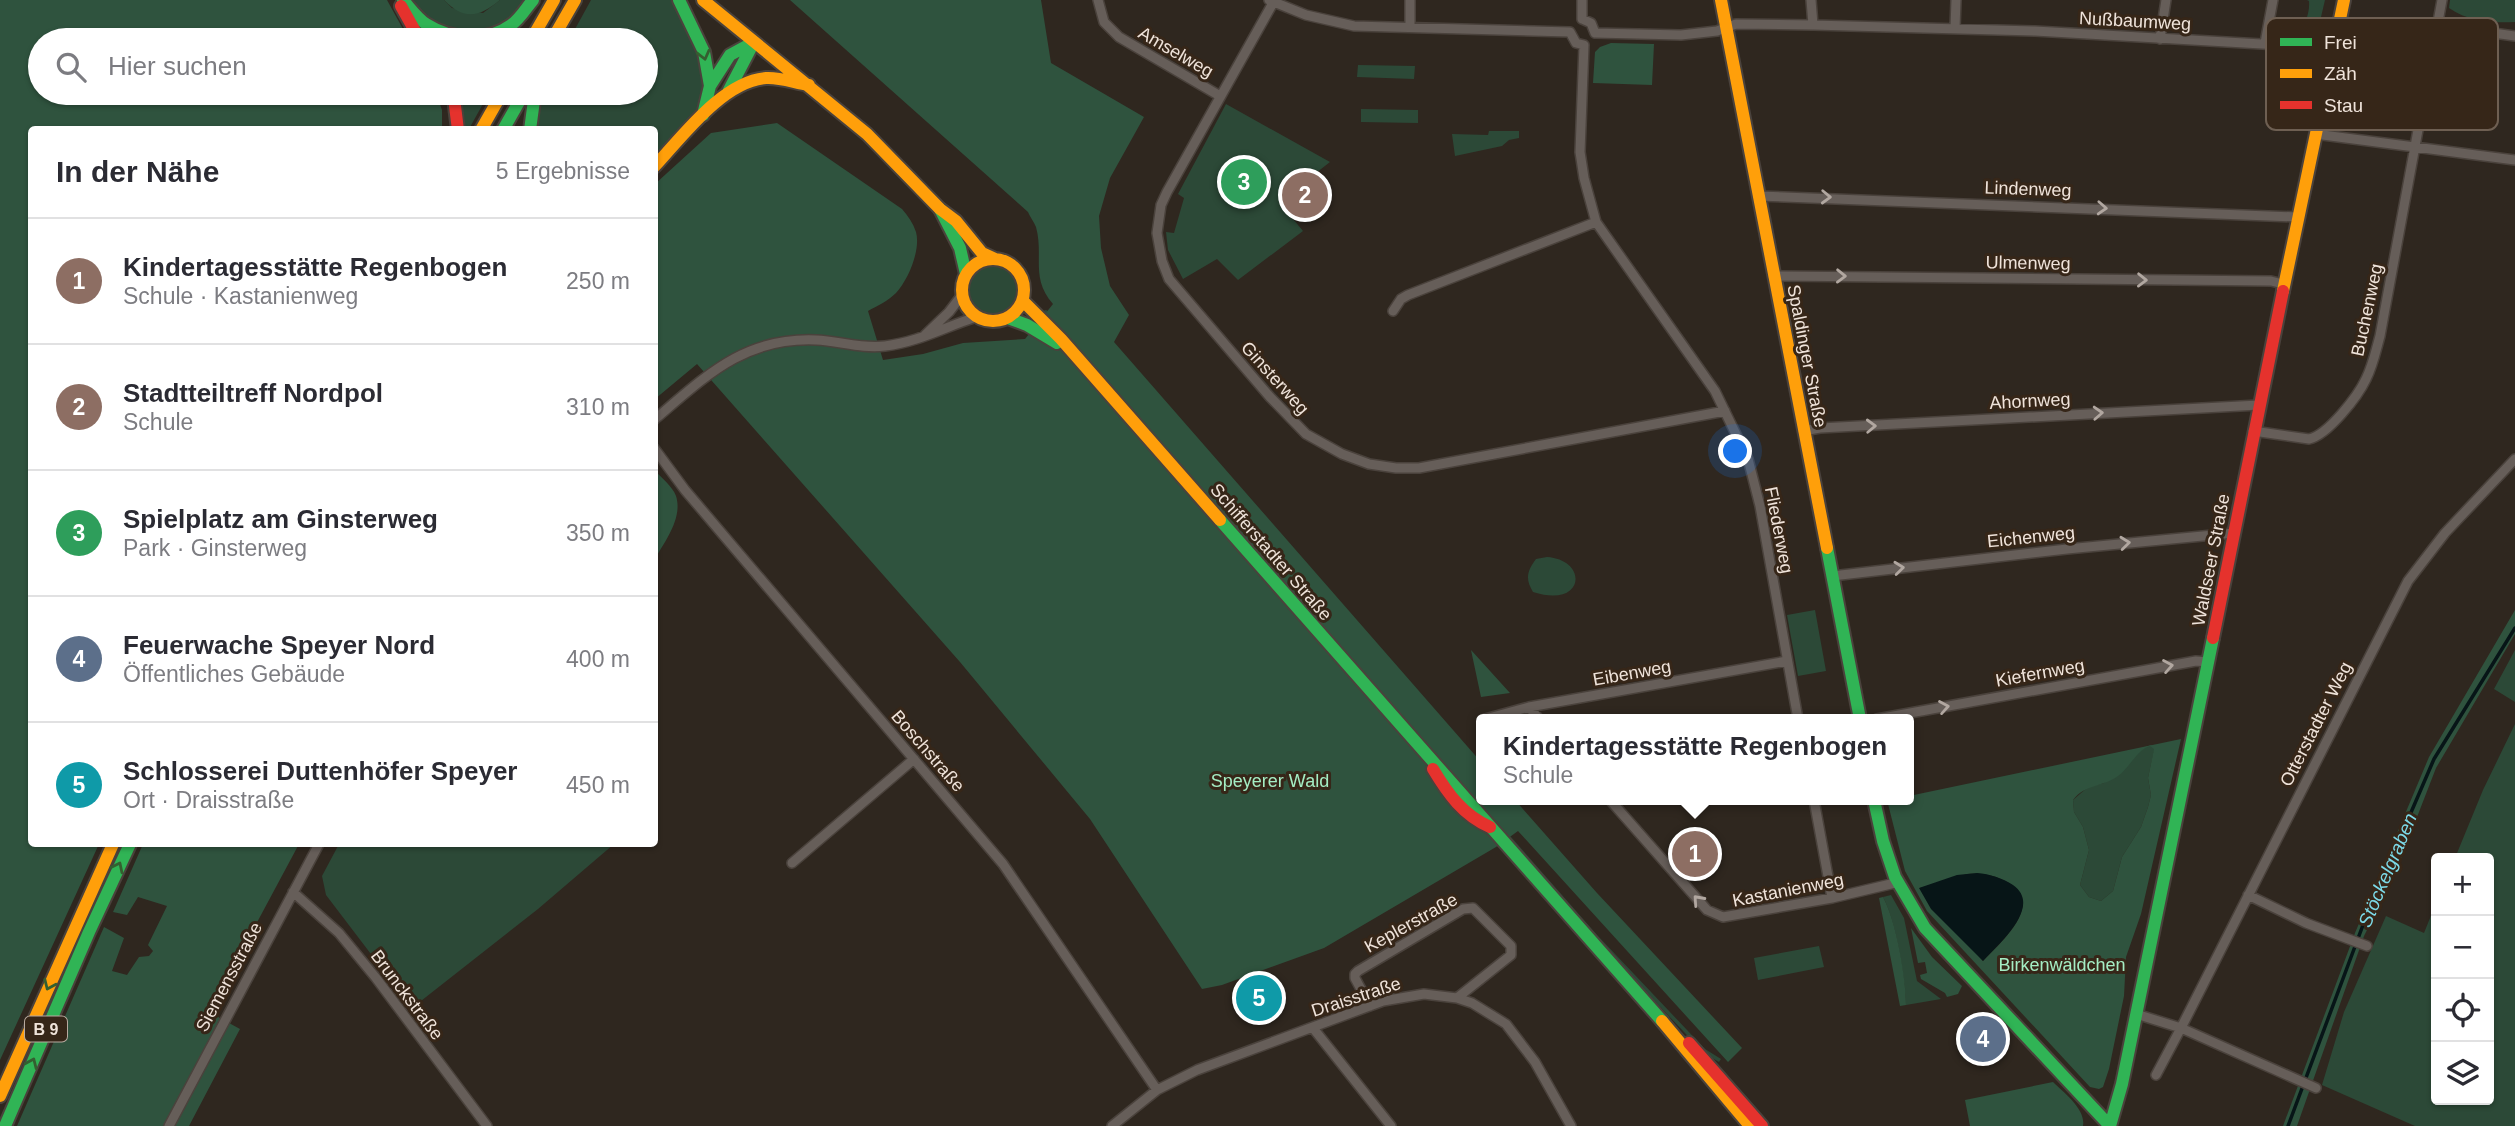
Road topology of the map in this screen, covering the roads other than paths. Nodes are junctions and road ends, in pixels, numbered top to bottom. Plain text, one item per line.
1 (401, 0) edge
2 (533, 0) edge
3 (554, 0) edge
4 (575, 0) edge
5 (679, 0) edge
6 (703, 0) edge
7 (1098, 0) edge
8 (1410, 0) edge
9 (1582, 0) edge
10 (1721, 0) edge
11 (1811, 0) edge
12 (1956, 0) edge
13 (2165, 0) edge
14 (2273, 0) edge
15 (2344, 0) edge
16 (2442, 0) edge
17 (1271, 2) edge
18 (2270, 18) edge
19 (2340, 18) edge
20 (2438, 18) edge
21 (1583, 19) junction
22 (1813, 25) junction
23 (1410, 27) junction
24 (413, 28) edge
25 (435, 28) edge
26 (505, 28) edge
27 (538, 28) edge
28 (559, 28) edge
29 (1726, 28) junction
30 (1955, 28) junction
31 (1570, 32) junction
32 (1595, 33) junction
33 (2266, 38) edge
34 (2160, 40) junction
35 (754, 42) junction
36 (2265, 43) joint
37 (1584, 44) junction
38 (809, 85) junction
39 (710, 86) junction
40 (726, 95) junction
41 (1220, 96) junction
42 (455, 105) edge
43 (495, 105) edge
44 (517, 105) edge
45 (533, 105) edge
46 (703, 115) junction
47 (458, 126) edge
48 (483, 126) edge
49 (505, 126) edge
50 (531, 126) edge
51 (2316, 130) edge
52 (2418, 130) edge
53 (2315, 135) junction
54 (2415, 149) junction
55 (2515, 160) edge
56 (658, 163) edge
57 (1758, 196) junction
58 (940, 209) junction
59 (2297, 217) junction
60 (1596, 222) junction
61 (995, 259) junction
62 (966, 274) junction
63 (1773, 276) junction
64 (2283, 284) junction
65 (962, 295) junction
66 (1023, 301) junction
67 (1394, 311) dead end
68 (976, 317) junction
69 (1008, 318) junction
70 (921, 339) junction
71 (1089, 371) junction
72 (2259, 405) junction
73 (1725, 411) junction
74 (658, 417) edge
75 (1803, 431) junction
76 (2253, 431) junction
77 (658, 453) edge
78 (2515, 458) edge
79 (2234, 533) junction
80 (1832, 576) junction
81 (1787, 661) junction
82 (2208, 662) junction
83 (1529, 707) junction
84 (1503, 714) edge
85 (1535, 714) edge
86 (1797, 714) edge
87 (1859, 714) edge
88 (1904, 714) edge
89 (914, 760) junction
90 (1614, 805) edge
91 (1815, 805) edge
92 (1875, 805) edge
93 (112, 847) edge
94 (129, 847) edge
95 (317, 847) edge
96 (792, 863) dead end
97 (1895, 883) junction
98 (293, 892) junction
99 (2248, 895) junction
100 (1832, 898) junction
101 (2360, 943) dead end
102 (1457, 998) junction
103 (1643, 999) junction
104 (1370, 1006) junction
105 (2136, 1014) junction
106 (1313, 1028) junction
107 (2181, 1028) junction
108 (2156, 1075) dead end
109 (2314, 1086) dead end
110 (1157, 1090) junction
111 (0, 1096) edge
112 (5, 1126) edge
113 (169, 1126) edge
114 (486, 1126) edge
115 (1112, 1126) edge
116 (1391, 1126) edge
117 (1572, 1126) edge
118 (1750, 1126) edge
119 (1762, 1126) edge
120 (2110, 1126) edge

1 - 24 main road
1 - 25 main road
2 - 26 main road
3 - 27 main road
4 - 28 main road
5 -> 39 main road
6 - 35 main road
7 - 41 street, Amselweg
8 - 23 street
9 - 21 street
10 - 29 main road, Spaldinger Straße
11 - 22 street
12 - 30 street
13 - 34 street
14 - 18 street
15 - 19 main road, Waldseer Straße
16 - 20 street
17 - 23 street
17 - 41 street, Ginsterweg
21 - 31 street
21 - 32 street
22 - 29 street, Nußbaumweg
22 - 30 street, Nußbaumweg
23 - 31 street
29 - 32 street, Nußbaumweg
29 - 57 main road, Spaldinger Straße
30 - 34 street, Nußbaumweg
31 - 37 street
32 - 37 street
33 - 36 street
34 - 36 street, Nußbaumweg
35 - 38 main road
35 - 39 main road
35 - 40 main road
37 - 60 street, Fliederweg
38 - 40 main road
38 - 58 main road
39 - 46 main road
40 - 46 main road
41 - 73 street, Ginsterweg
42 - 47 main road
43 - 48 main road
44 - 49 main road
45 - 50 main road
46 - 56 main road
51 - 53 main road, Waldseer Straße
52 - 54 street
53 - 54 street
53 - 59 main road, Waldseer Straße
54 - 55 street
54 - 76 street, Buchenweg
57 -> 59 street, Lindenweg
57 - 63 main road, Spaldinger Straße
58 - 61 main road
58 - 62 main road
59 - 64 main road, Waldseer Straße
60 - 67 street
60 - 73 street, Fliederweg
61 - 62 main road
61 - 66 main road
62 - 65 main road
63 -> 64 street, Ulmenweg
63 - 75 main road, Spaldinger Straße
64 - 72 main road, Waldseer Straße
65 - 68 main road
65 - 70 street
66 - 69 main road
66 - 71 main road, Schifferstadter Straße
68 - 69 main road
68 - 70 street
69 - 71 main road, Schifferstadter Straße
70 - 74 street
71 - 103 main road, Schifferstadter Straße
75 -> 72 street, Ahornweg
72 - 76 main road, Waldseer Straße
73 - 81 street, Fliederweg
75 - 80 main road, Spaldinger Straße
76 - 79 main road, Waldseer Straße
77 - 89 street, Boschstraße
78 - 99 street, Otterstadter Weg
80 -> 79 street, Eichenweg
79 - 82 main road, Waldseer Straße
80 - 87 main road, Spaldinger Straße
81 - 83 street, Eibenweg
81 - 86 street, Fliederweg
88 -> 82 street, Kiefernweg
82 - 105 main road, Waldseer Straße
83 - 84 street, Eibenweg
83 - 85 street
89 - 96 street
89 - 110 street, Boschstraße
100 -> 90 street, Kastanienweg
91 - 100 street
92 - 97 main road
93 -> 111 main road, B 9
112 -> 94 main road, B 9
95 - 98 street, Siemensstraße
97 - 100 street, Kastanienweg
97 - 120 main road
98 - 113 street, Siemensstraße
98 - 114 street, Brunckstraße
99 - 101 street
99 - 107 street, Otterstadter Weg
102 - 104 street, Draisstraße
102 - 104 street, Keplerstraße
102 - 117 street, Draisstraße
103 - 118 main road, Schifferstadter Straße
103 - 119 main road, Schifferstadter Straße
104 - 106 street, Draisstraße
105 - 107 street
105 - 120 main road, Waldseer Straße
106 - 110 street, Draisstraße
106 - 116 street
107 - 108 street, Otterstadter Weg
107 - 109 street
110 - 115 street, Draisstraße

